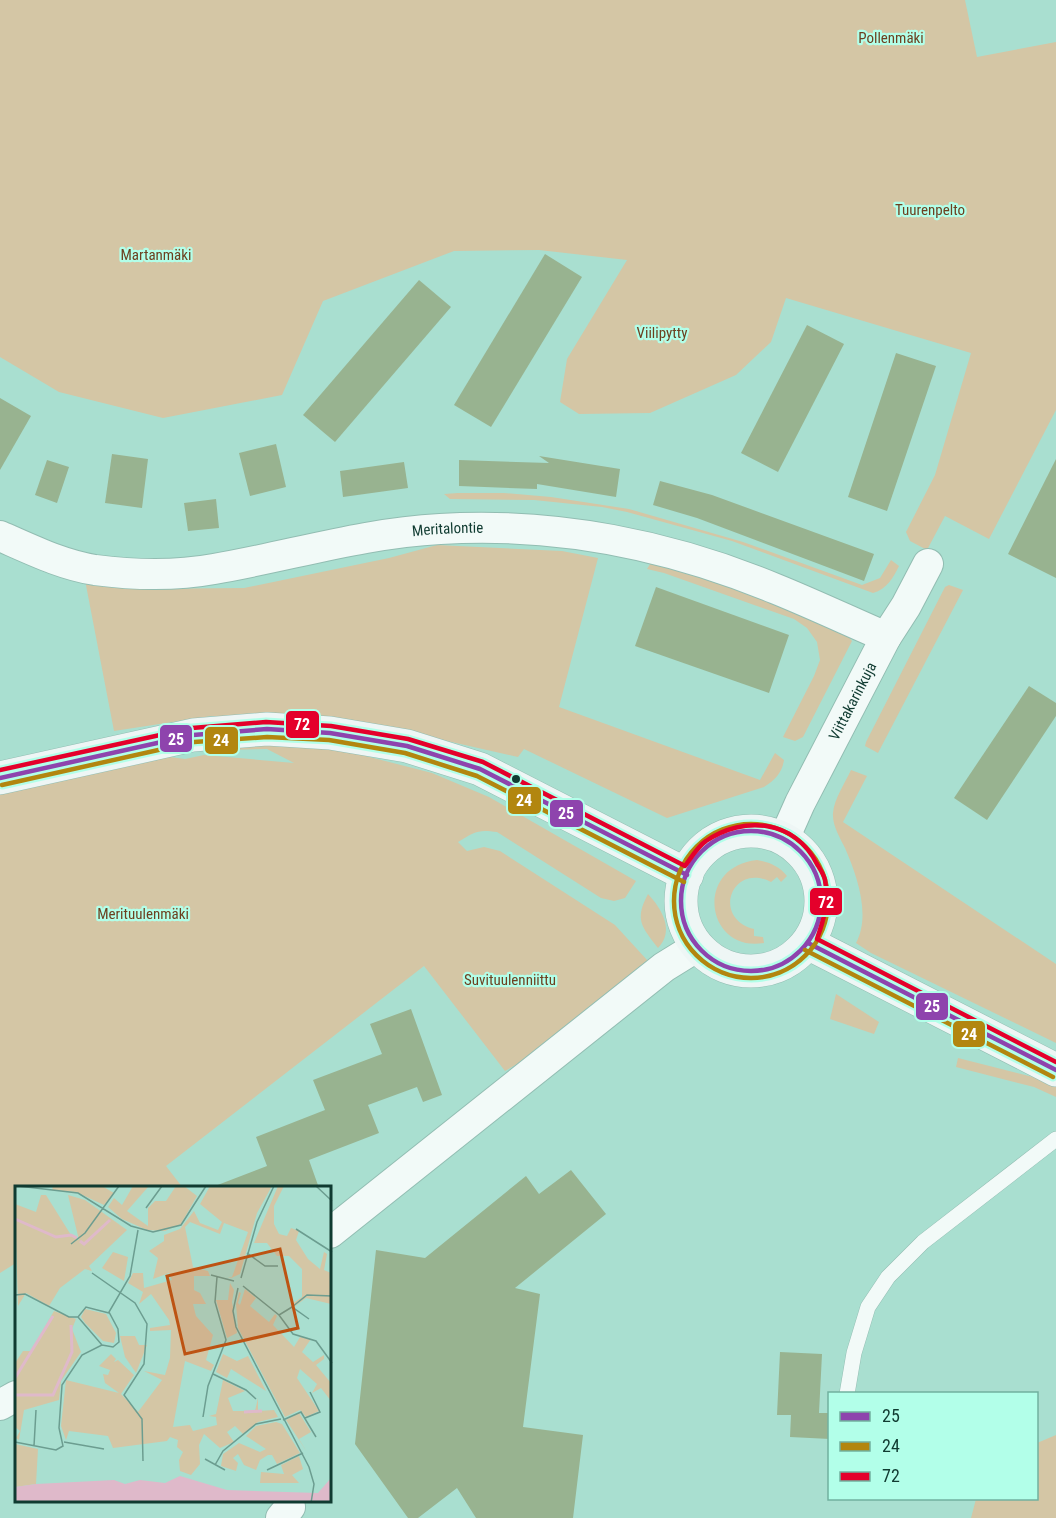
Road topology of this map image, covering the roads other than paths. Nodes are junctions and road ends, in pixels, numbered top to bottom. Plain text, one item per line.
1 (0, 536) edge
2 (928, 564) dead end
3 (886, 637) junction
4 (0, 778) edge
5 (784, 839) junction
6 (687, 875) junction
7 (808, 943) junction
8 (698, 946) junction
9 (1056, 1070) edge
10 (1056, 1139) edge
11 (332, 1231) edge
12 (848, 1392) edge
13 (15, 1397) edge
14 (0, 1405) edge

1 - 3 street, Meritalontie
2 - 3 street, Viittakarinkuja
3 - 5 street, Viittakarinkuja
4 - 6 street
5 - 6 street
5 - 7 street
6 - 8 street
7 - 8 street
7 - 9 street
8 - 11 street
10 - 12 lane
13 - 14 street

